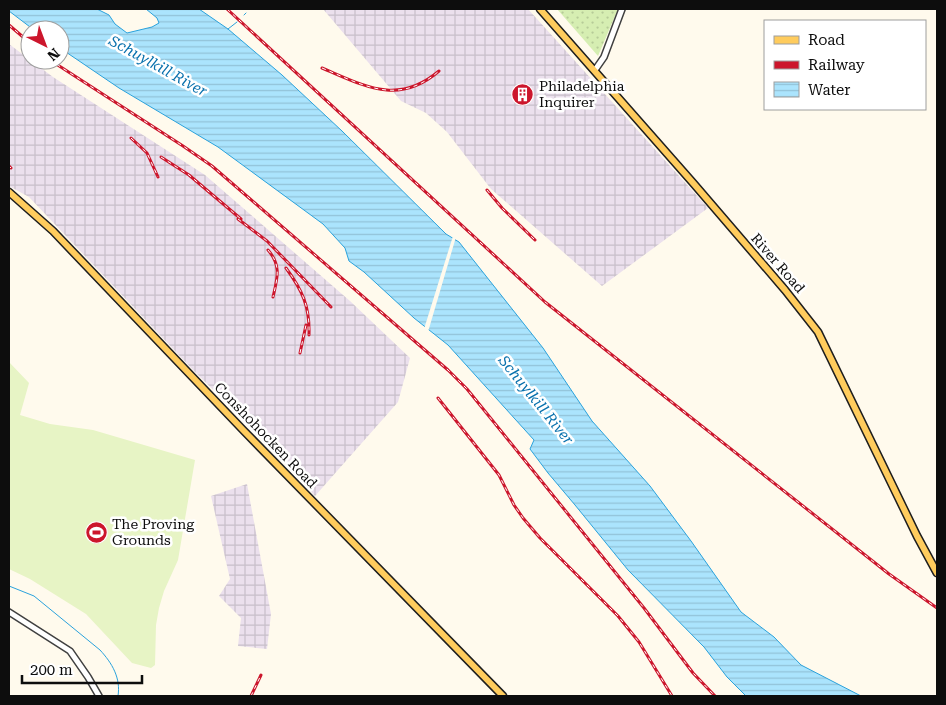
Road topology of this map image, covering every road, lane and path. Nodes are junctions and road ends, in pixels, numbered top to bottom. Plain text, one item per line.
1 (540, 9) edge
2 (622, 9) edge
3 (595, 70) junction
4 (9, 192) edge
5 (937, 573) edge
6 (9, 612) edge
7 (99, 696) edge
8 (503, 696) edge

1 - 3 main road, River Road
2 - 3 street
3 - 5 main road, River Road
4 - 8 main road, Conshohocken Road
6 - 7 street

